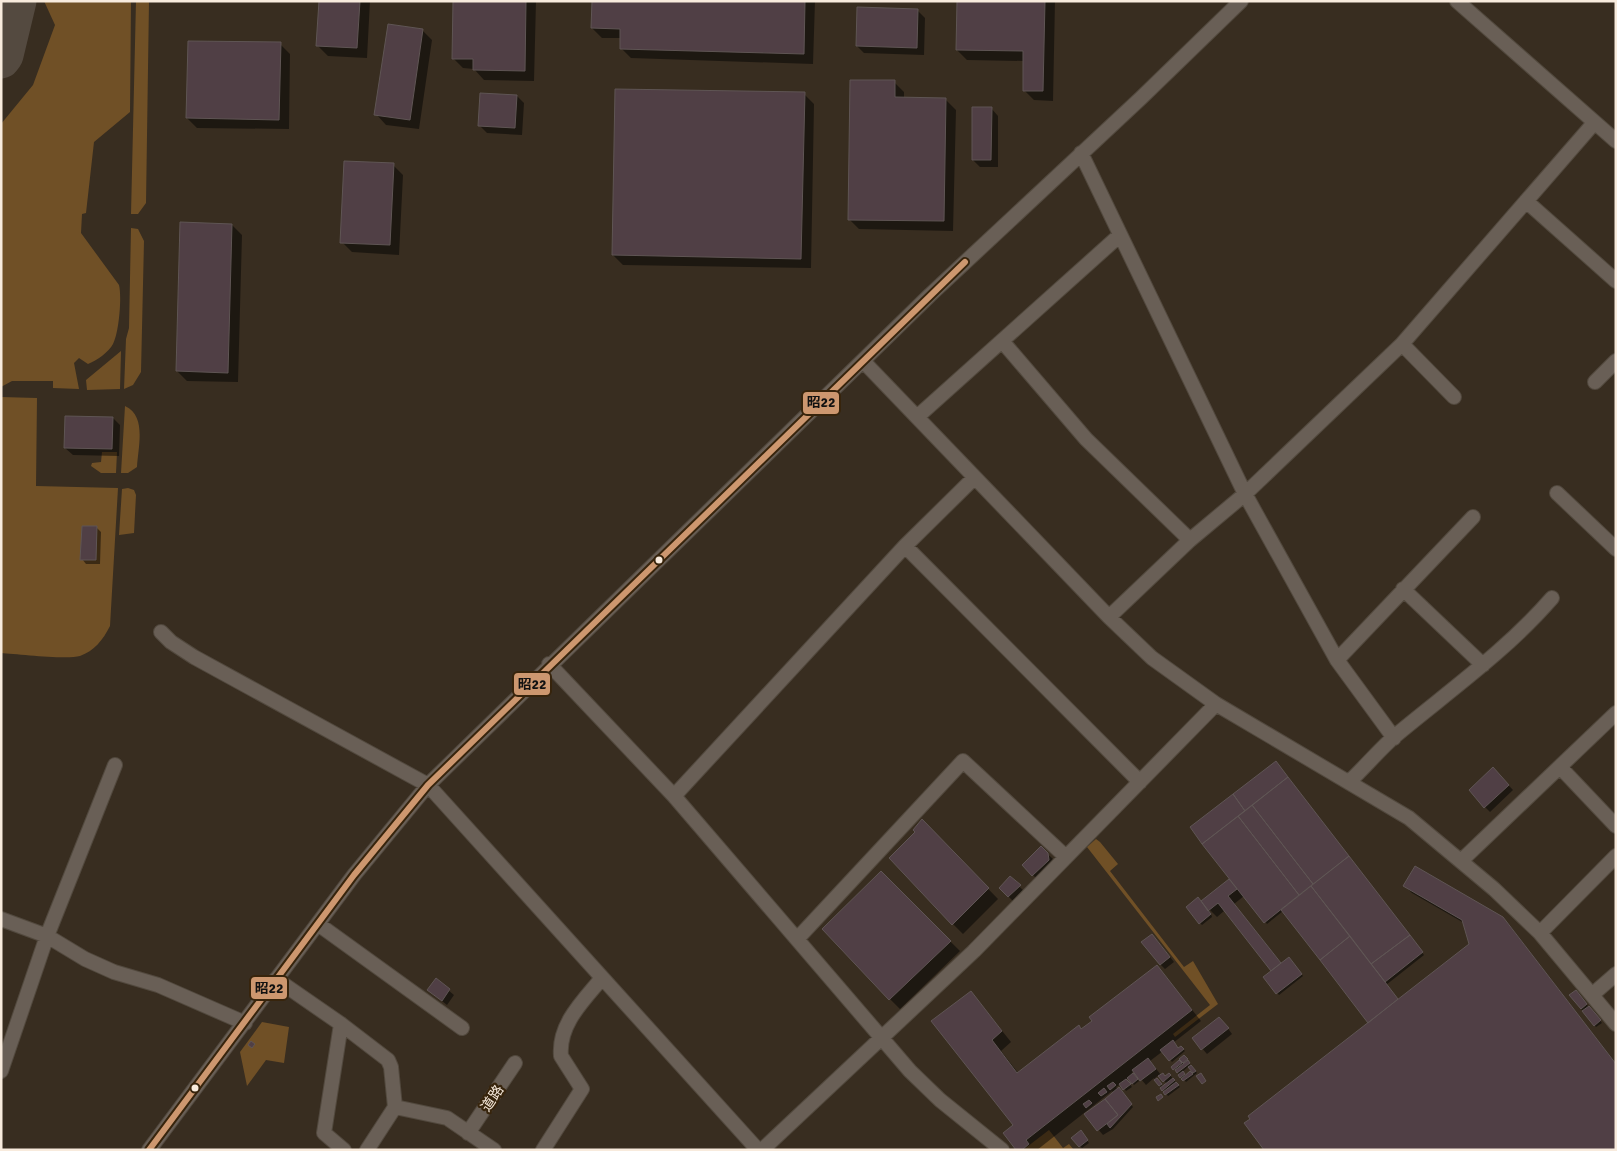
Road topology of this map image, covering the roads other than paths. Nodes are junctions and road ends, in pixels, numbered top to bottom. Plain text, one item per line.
1 (1241, 1) edge
2 (1457, 1) edge
3 (1594, 123) junction
4 (1616, 141) edge
5 (1081, 154) junction
6 (1526, 200) junction
7 (1120, 235) junction
8 (1616, 281) edge
9 (1002, 341) junction
10 (1402, 344) junction
11 (863, 361) junction
12 (1616, 361) edge
13 (1595, 382) dead end
14 (1454, 397) dead end
15 (917, 417) junction
16 (974, 478) junction
17 (1245, 494) junction
18 (1557, 494) dead end
19 (1473, 517) dead end
20 (1190, 540) junction
21 (905, 546) junction
22 (1616, 549) edge
23 (1403, 590) junction
24 (1552, 598) dead end
25 (1109, 617) junction
26 (160, 632) dead end
27 (1337, 660) junction
28 (549, 664) junction
29 (1484, 665) junction
30 (1216, 704) junction
31 (1616, 713) edge
32 (1394, 738) junction
33 (115, 765) dead end
34 (1560, 767) junction
35 (1140, 782) junction
36 (1349, 782) junction
37 (428, 785) junction
38 (674, 796) junction
39 (1616, 826) edge
40 (1616, 856) edge
41 (1066, 857) junction
42 (1461, 861) junction
43 (1, 919) edge
44 (318, 924) junction
45 (1540, 933) junction
46 (47, 936) junction
47 (798, 938) junction
48 (1616, 974) edge
49 (602, 978) junction
50 (276, 979) junction
51 (1593, 994) junction
52 (245, 1023) junction
53 (341, 1024) junction
54 (1616, 1024) edge
55 (462, 1028) dead end
56 (881, 1039) junction
57 (515, 1063) dead end
58 (1, 1071) edge
59 (395, 1107) junction
60 (468, 1132) junction
61 (149, 1150) edge
62 (344, 1150) edge
63 (367, 1150) edge
64 (494, 1150) edge
65 (543, 1150) edge
66 (760, 1150) edge
67 (1002, 1150) edge

1 - 5 street
2 - 3 street
3 - 4 street
3 - 6 street
5 - 7 street
5 - 11 street
6 - 8 street
6 - 10 street
7 - 9 street
7 - 17 street
9 - 15 street
9 - 20 street
10 - 14 street
10 - 17 street
11 - 15 street
11 - 28 street
12 - 13 street
15 - 16 street
16 - 21 street
16 - 25 street
17 - 20 street
17 - 27 street
18 - 22 street
19 - 23 street
20 - 25 street
21 - 35 street
21 - 38 street
23 - 27 street
23 - 29 street
24 - 29 street
25 - 30 street
26 - 37 street
27 - 32 street
28 - 37 street
28 - 38 street
29 - 32 street
30 - 35 street
30 - 36 street
31 - 34 street
32 - 36 street
33 - 46 street
34 - 39 street
34 - 42 street
35 - 41 street
36 - 42 street
37 - 44 street
37 - 49 street
38 - 47 street
40 - 45 street
41 - 47 street
41 - 56 street
42 - 45 street
43 - 46 street
44 - 50 street
44 - 55 street
45 - 51 street
46 - 52 street
46 - 58 street
47 - 56 street
48 - 51 street
49 - 65 street
49 - 66 street
50 - 52 street
50 - 53 street
51 - 54 street
52 - 61 street
53 - 59 street
53 - 62 street
56 - 66 street
56 - 67 street
57 - 60 street, 道路
59 - 60 street
59 - 63 street
60 - 64 street

